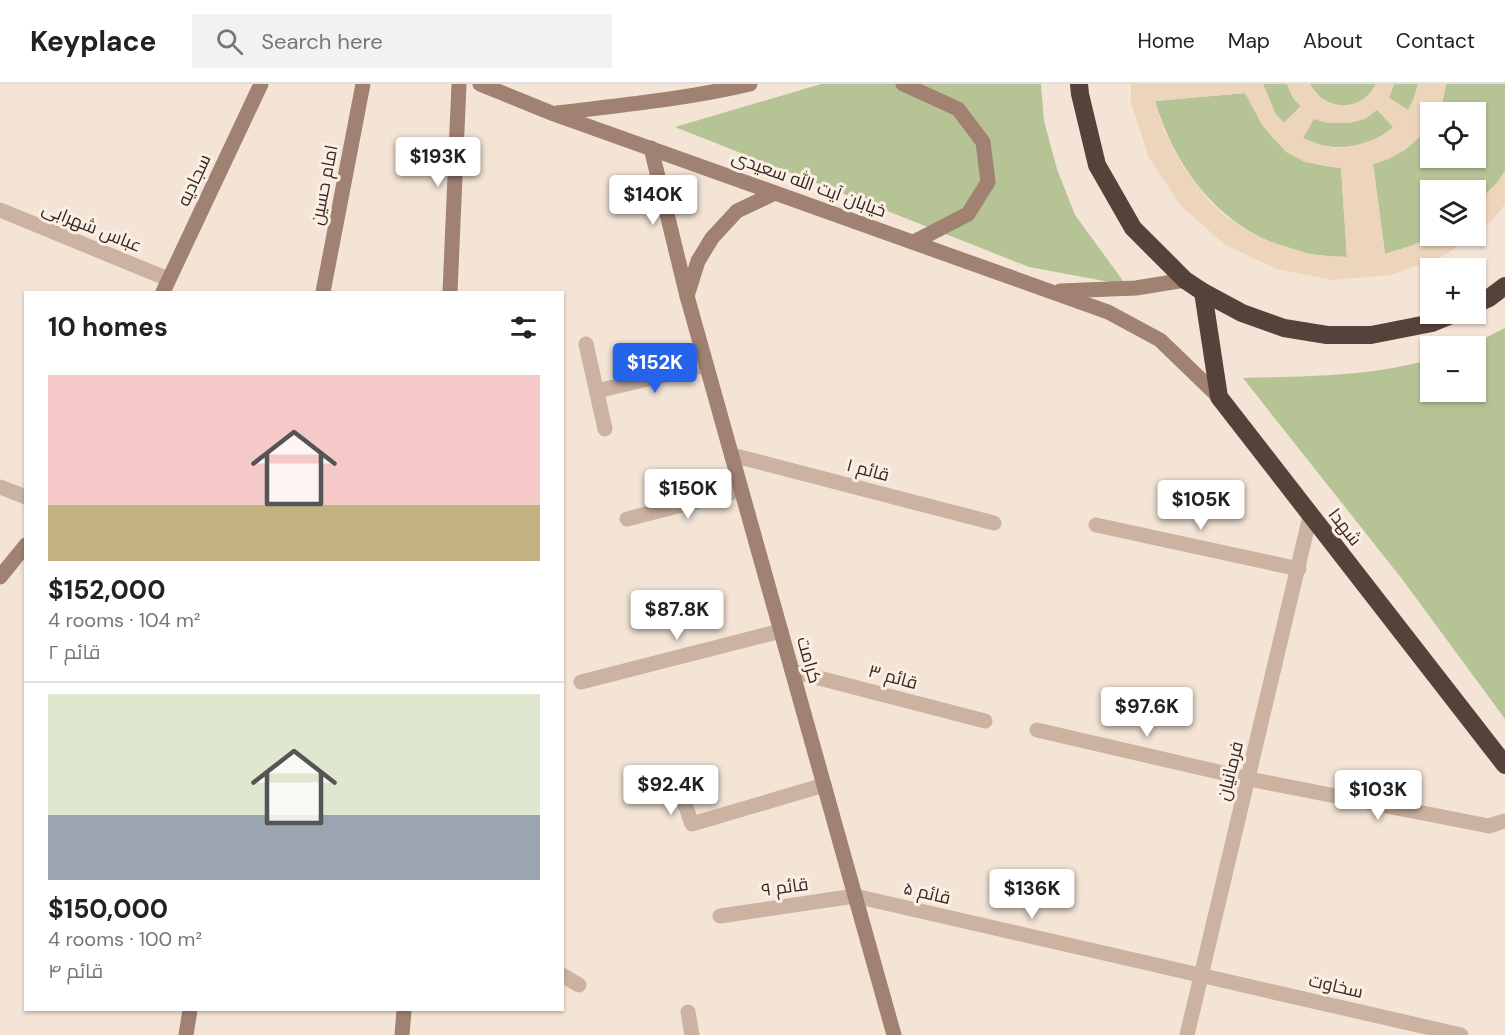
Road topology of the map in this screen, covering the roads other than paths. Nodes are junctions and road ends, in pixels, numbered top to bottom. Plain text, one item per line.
1 (261, 84) edge
2 (363, 84) edge
3 (459, 84) edge
4 (480, 84) edge
5 (750, 84) edge
6 (903, 84) edge
7 (1079, 84) edge
8 (554, 114) junction
9 (651, 148) junction
10 (775, 193) junction
11 (0, 210) edge
12 (914, 242) junction
13 (1185, 280) junction
14 (166, 286) edge
15 (1505, 286) edge
16 (323, 291) edge
17 (450, 291) edge
18 (1051, 291) junction
19 (1203, 292) junction
20 (687, 296) junction
21 (1486, 299) edge
22 (1427, 324) edge
23 (586, 344) dead end
24 (706, 365) junction
25 (597, 391) junction
26 (1219, 397) junction
27 (605, 429) dead end
28 (732, 455) junction
29 (0, 487) edge
30 (741, 490) junction
31 (24, 496) edge
32 (1310, 516) junction
33 (627, 519) dead end
34 (994, 523) dead end
35 (1096, 525) dead end
36 (24, 547) edge
37 (1299, 569) junction
38 (0, 577) edge
39 (781, 631) junction
40 (792, 671) junction
41 (581, 682) dead end
42 (985, 721) dead end
43 (1037, 730) dead end
44 (1505, 765) edge
45 (1249, 778) junction
46 (824, 785) junction
47 (682, 796) dead end
48 (1505, 821) edge
49 (855, 896) junction
50 (720, 916) dead end
51 (1202, 975) junction
52 (564, 976) edge
53 (579, 985) dead end
54 (190, 1011) edge
55 (404, 1011) edge
56 (688, 1012) dead end
57 (186, 1035) edge
58 (402, 1035) edge
59 (692, 1035) edge
60 (894, 1035) edge
61 (1187, 1035) edge
62 (1461, 1035) edge

1 - 14 street, سجادیه
2 - 16 street, امام حسین
3 - 17 street
4 - 8 street, خیابان آیت الله سعیدی
5 - 8 street, خیابان آیت الله سعیدی
6 - 12 street
7 - 13 highway
8 - 9 street, خیابان آیت الله سعیدی
9 - 10 street, خیابان آیت الله سعیدی
9 - 20 street, کرامت
10 - 12 street, خیابان آیت الله سعیدی
10 - 20 street
11 - 14 street, عباس شهرابی
12 - 18 street, خیابان آیت الله سعیدی
13 - 18 street, خیابان آیت الله سعیدی
13 - 19 highway
15 - 21 highway
18 - 26 street, خیابان آیت الله سعیدی
19 - 22 highway
19 - 26 highway, شهدا
20 - 24 street, کرامت
23 - 25 street
24 - 25 street
24 - 28 street, کرامت
25 - 27 street
26 - 32 highway, شهدا
28 - 30 street, کرامت
28 - 34 street, قائم ۱
29 - 31 street
30 - 33 street
30 - 39 street, کرامت
32 - 37 street, فرمانیان
32 - 44 highway, شهدا
35 - 37 street
36 - 38 street
37 - 45 street, فرمانیان
39 - 40 street, کرامت
39 - 41 street
40 - 42 street, قائم ۳
40 - 46 street, کرامت
43 - 45 street
45 - 48 street
45 - 51 street, فرمانیان
46 - 47 street
46 - 49 street, کرامت
49 - 50 street, قائم ۹
49 - 51 street, قائم ۵
49 - 60 street, کرامت
51 - 61 street, فرمانیان
51 - 62 street, سخاوت
52 - 53 street
54 - 57 street
55 - 58 street
56 - 59 street

